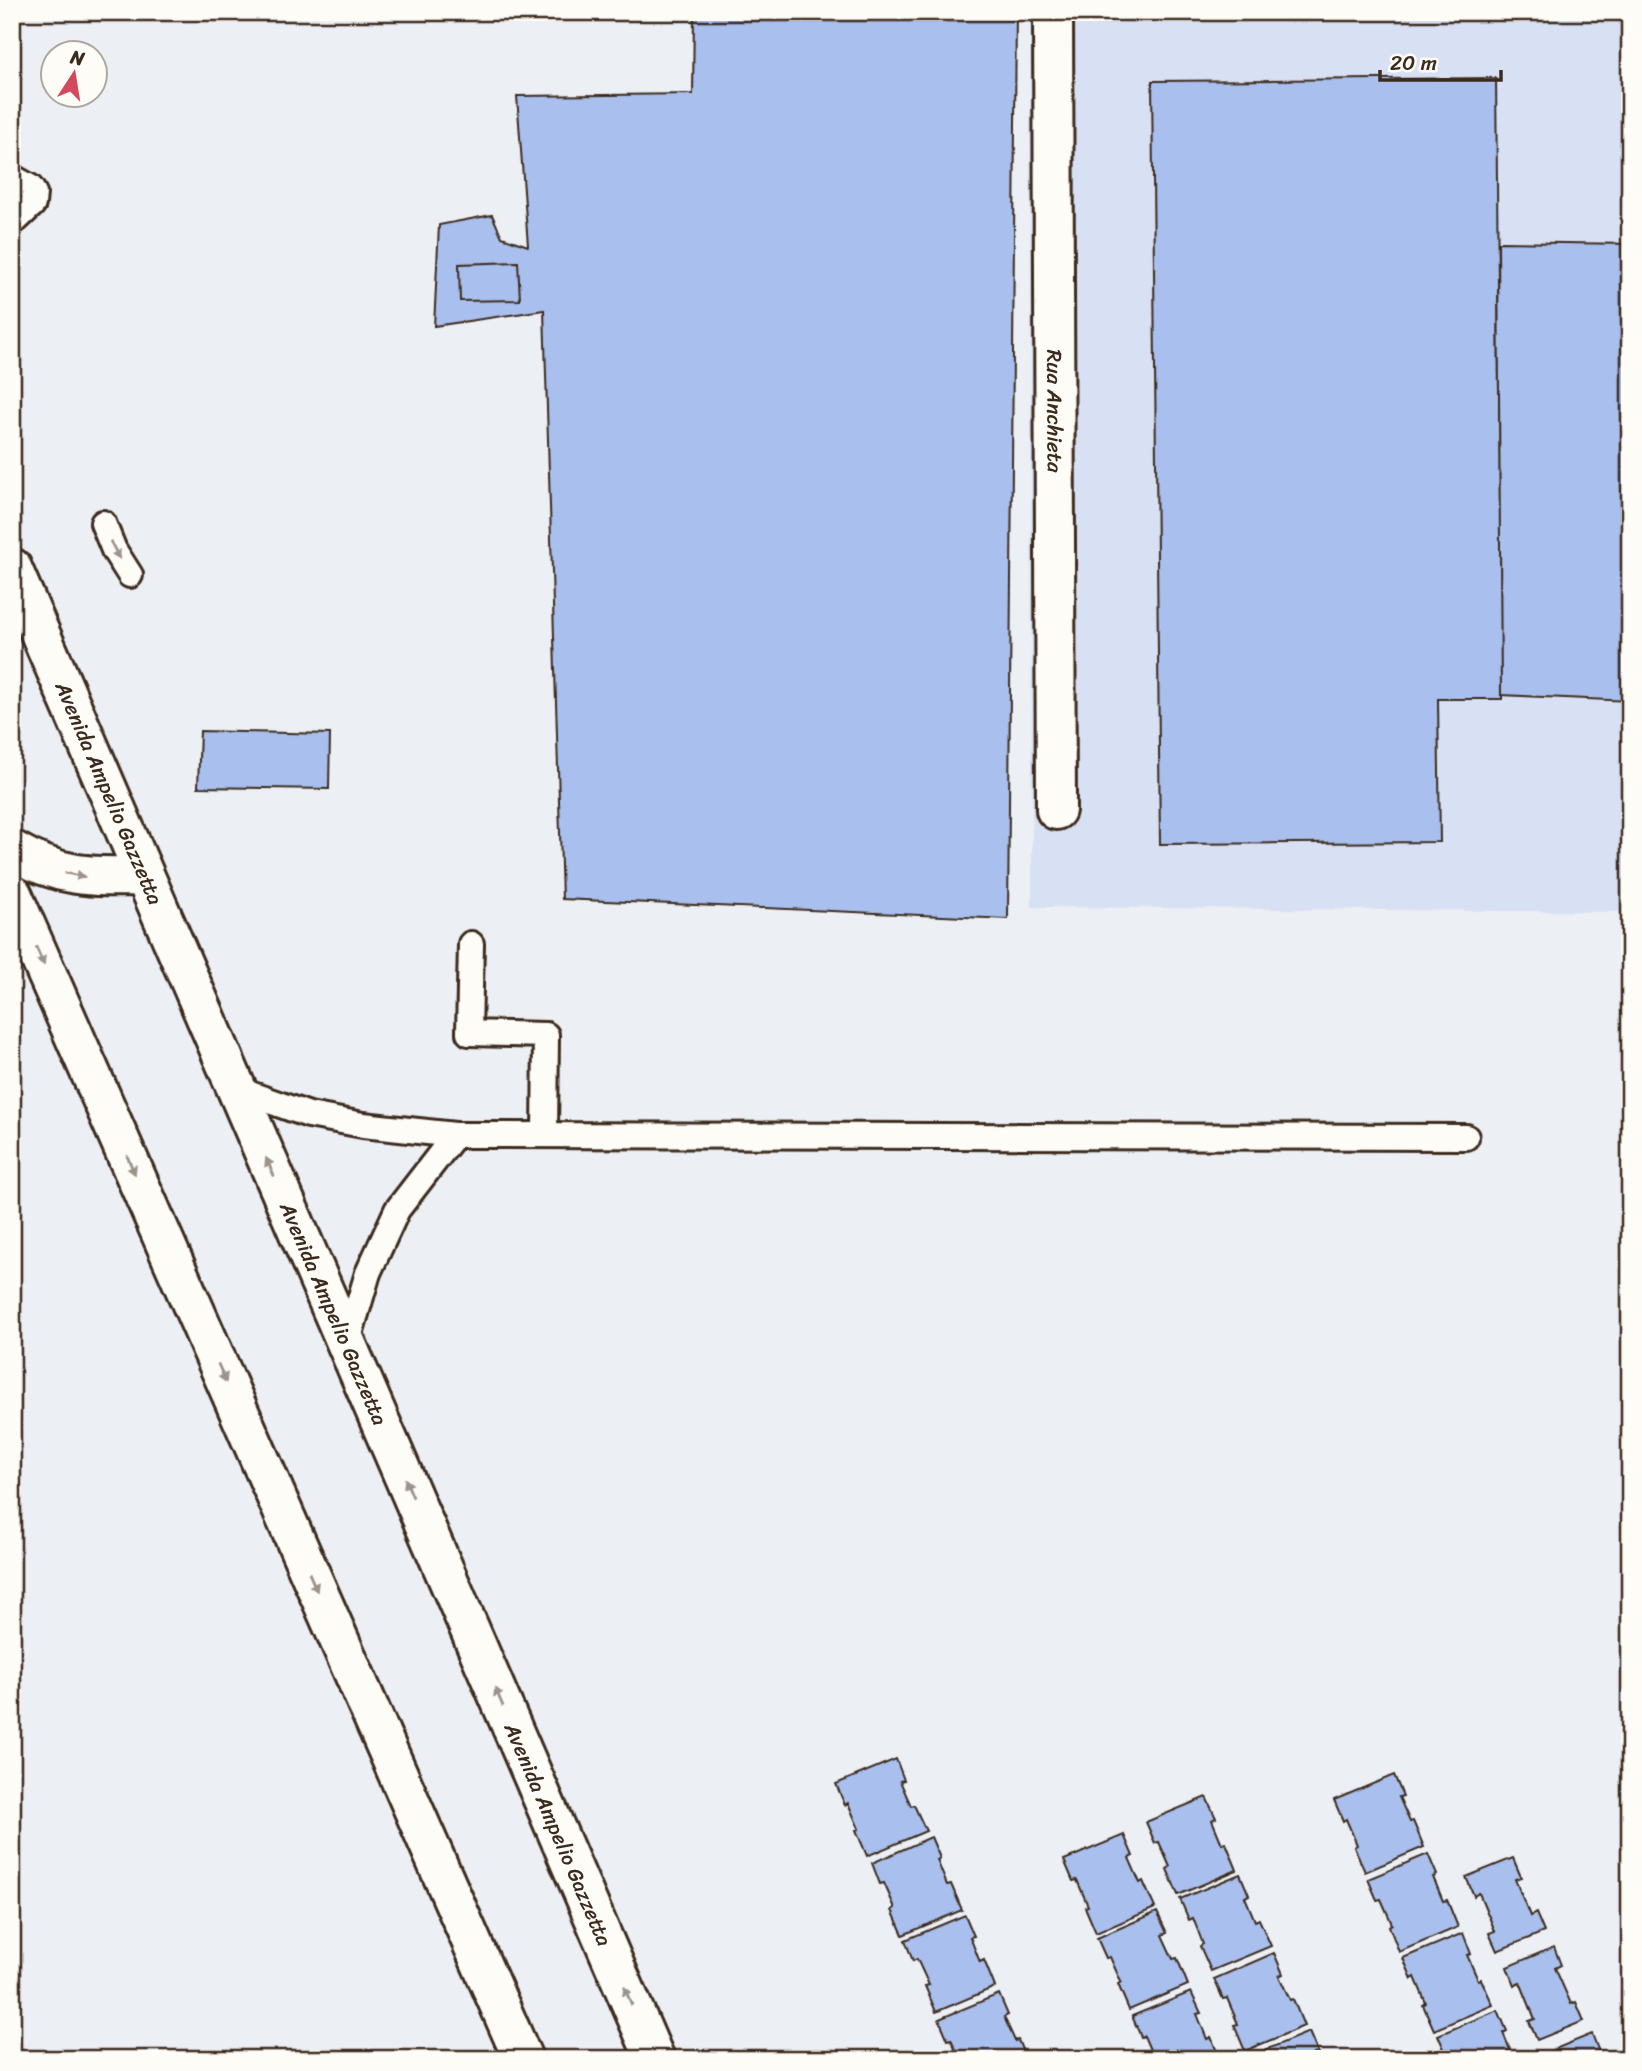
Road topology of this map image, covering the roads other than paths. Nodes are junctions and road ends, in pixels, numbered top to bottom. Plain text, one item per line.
1 (1053, 12) edge
2 (12, 177) edge
3 (18, 219) dead end
4 (103, 523) dead end
5 (12, 568) edge
6 (130, 575) dead end
7 (1056, 810) dead end
8 (12, 850) edge
9 (144, 876) junction
10 (12, 894) edge
11 (471, 944) dead end
12 (236, 1089) junction
13 (455, 1135) junction
14 (545, 1135) junction
15 (1466, 1137) dead end
16 (347, 1344) junction
17 (523, 2059) edge
18 (655, 2059) edge

1 - 7 main road, Rua Anchieta
2 - 3 lane
4 -> 6 lane
5 - 9 main road, Avenida Ampelio Gazzetta
8 -> 9 main road
9 - 12 main road, Avenida Ampelio Gazzetta
10 -> 17 main road
11 - 14 lane
12 - 13 lane
16 -> 12 main road, Avenida Ampelio Gazzetta
13 - 14 lane
13 - 16 lane
14 - 15 lane
18 -> 16 main road, Avenida Ampelio Gazzetta

